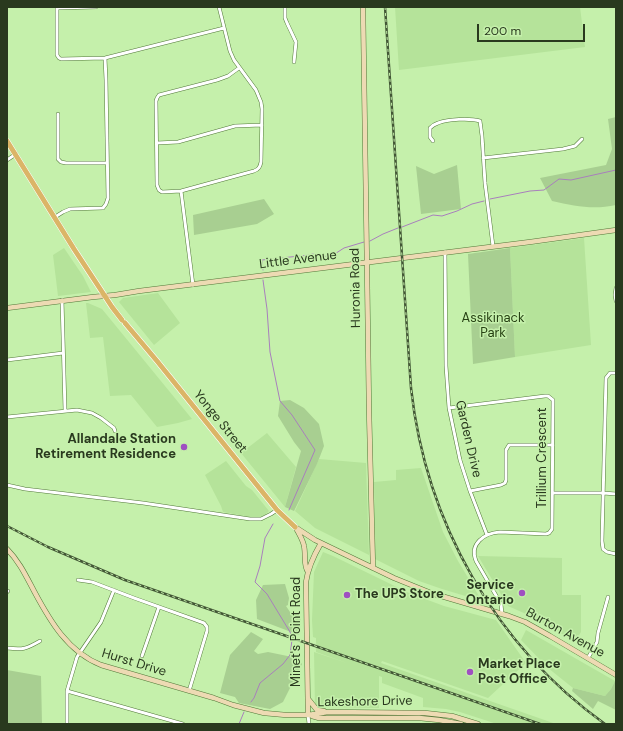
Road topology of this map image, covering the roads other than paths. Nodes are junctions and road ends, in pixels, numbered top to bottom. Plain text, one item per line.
1 (96, 7) edge
2 (219, 7) edge
3 (285, 7) edge
4 (363, 7) edge
5 (56, 8) edge
6 (224, 28) junction
7 (105, 58) junction
8 (294, 62) dead end
9 (239, 68) junction
10 (58, 114) dead end
11 (262, 125) junction
12 (582, 139) dead end
13 (7, 141) edge
14 (433, 141) dead end
15 (157, 143) junction
16 (16, 154) junction
17 (483, 158) junction
18 (7, 160) edge
19 (107, 163) junction
20 (181, 192) junction
21 (55, 217) junction
22 (616, 230) edge
23 (493, 246) junction
24 (445, 252) junction
25 (367, 262) junction
26 (193, 285) junction
27 (616, 288) edge
28 (105, 296) junction
29 (62, 300) junction
30 (616, 301) edge
31 (7, 308) edge
32 (63, 354) junction
33 (7, 360) edge
34 (616, 373) edge
35 (449, 408) junction
36 (66, 410) junction
37 (7, 417) edge
38 (116, 431) dead end
39 (553, 445) junction
40 (7, 485) edge
41 (470, 491) junction
42 (553, 493) junction
43 (603, 493) junction
44 (616, 494) edge
45 (277, 510) junction
46 (295, 527) junction
47 (487, 535) junction
48 (321, 543) junction
49 (7, 549) edge
50 (616, 554) edge
51 (373, 568) junction
52 (308, 572) junction
53 (78, 580) dead end
54 (114, 590) junction
55 (608, 597) dead end
56 (159, 607) junction
57 (502, 614) junction
58 (40, 641) dead end
59 (7, 648) edge
60 (79, 653) junction
61 (142, 656) dead end
62 (588, 658) junction
63 (616, 675) edge
64 (189, 691) junction
65 (67, 692) junction
66 (308, 700) junction
67 (328, 712) junction
68 (308, 715) junction
69 (67, 724) edge
70 (183, 724) edge
71 (309, 724) edge
72 (461, 724) edge
73 (478, 724) edge

1 - 5 street
2 - 6 street
3 - 8 street
4 - 25 main road, Huronia Road
5 - 7 street
6 - 7 street
6 - 9 street
7 - 19 street
9 - 11 street
9 - 15 street
10 - 19 street
11 - 15 street
11 - 20 street
12 - 17 street
13 - 16 main road, Yonge Street
14 - 17 street
15 - 20 street
16 - 18 street
16 - 21 main road, Yonge Street
17 - 23 street
19 - 21 street
20 - 26 street
21 - 28 main road, Yonge Street
22 - 23 main road, Little Avenue
23 - 24 main road, Little Avenue
24 - 25 main road, Little Avenue
24 - 35 street, Garden Drive
25 - 26 main road, Little Avenue
25 - 51 main road, Huronia Road
26 - 28 main road, Little Avenue
27 - 30 street
28 - 29 main road, Little Avenue
28 - 45 main road, Yonge Street
29 - 31 main road, Little Avenue
29 - 32 street
32 - 33 street
32 - 36 street
34 - 43 street
35 - 39 street, Trillium Crescent
35 - 41 street, Garden Drive
36 - 37 street
36 - 38 street
39 - 41 street
39 - 42 street, Trillium Crescent
40 - 45 street
41 - 47 street, Garden Drive
42 - 43 street
42 - 47 street, Trillium Crescent
43 - 44 street
43 - 50 street
45 - 46 main road, Yonge Street
46 - 48 main road, Yonge Street
46 - 52 main road
47 - 57 street
48 - 51 main road, Yonge Street
48 - 52 main road, Minet's Point Road
49 - 60 main road, Hurst Drive
51 - 57 main road, Yonge Street
52 - 66 main road, Minet's Point Road
53 - 54 street
54 - 56 street
54 - 60 street
55 - 62 street
56 - 61 street
56 - 64 street
57 - 62 main road, Burton Avenue
58 - 59 street
60 - 64 main road, Hurst Drive
60 - 65 street
62 - 63 main road, Burton Avenue
64 - 68 main road, Hurst Drive
65 - 69 street
65 - 70 street
66 - 67 main road
66 - 68 main road, Minet's Point Road
67 - 68 main road, Lakeshore Drive
67 - 73 main road, Lakeshore Drive
68 - 71 street, Minet's Point Road
68 - 72 main road, Lakeshore Drive

